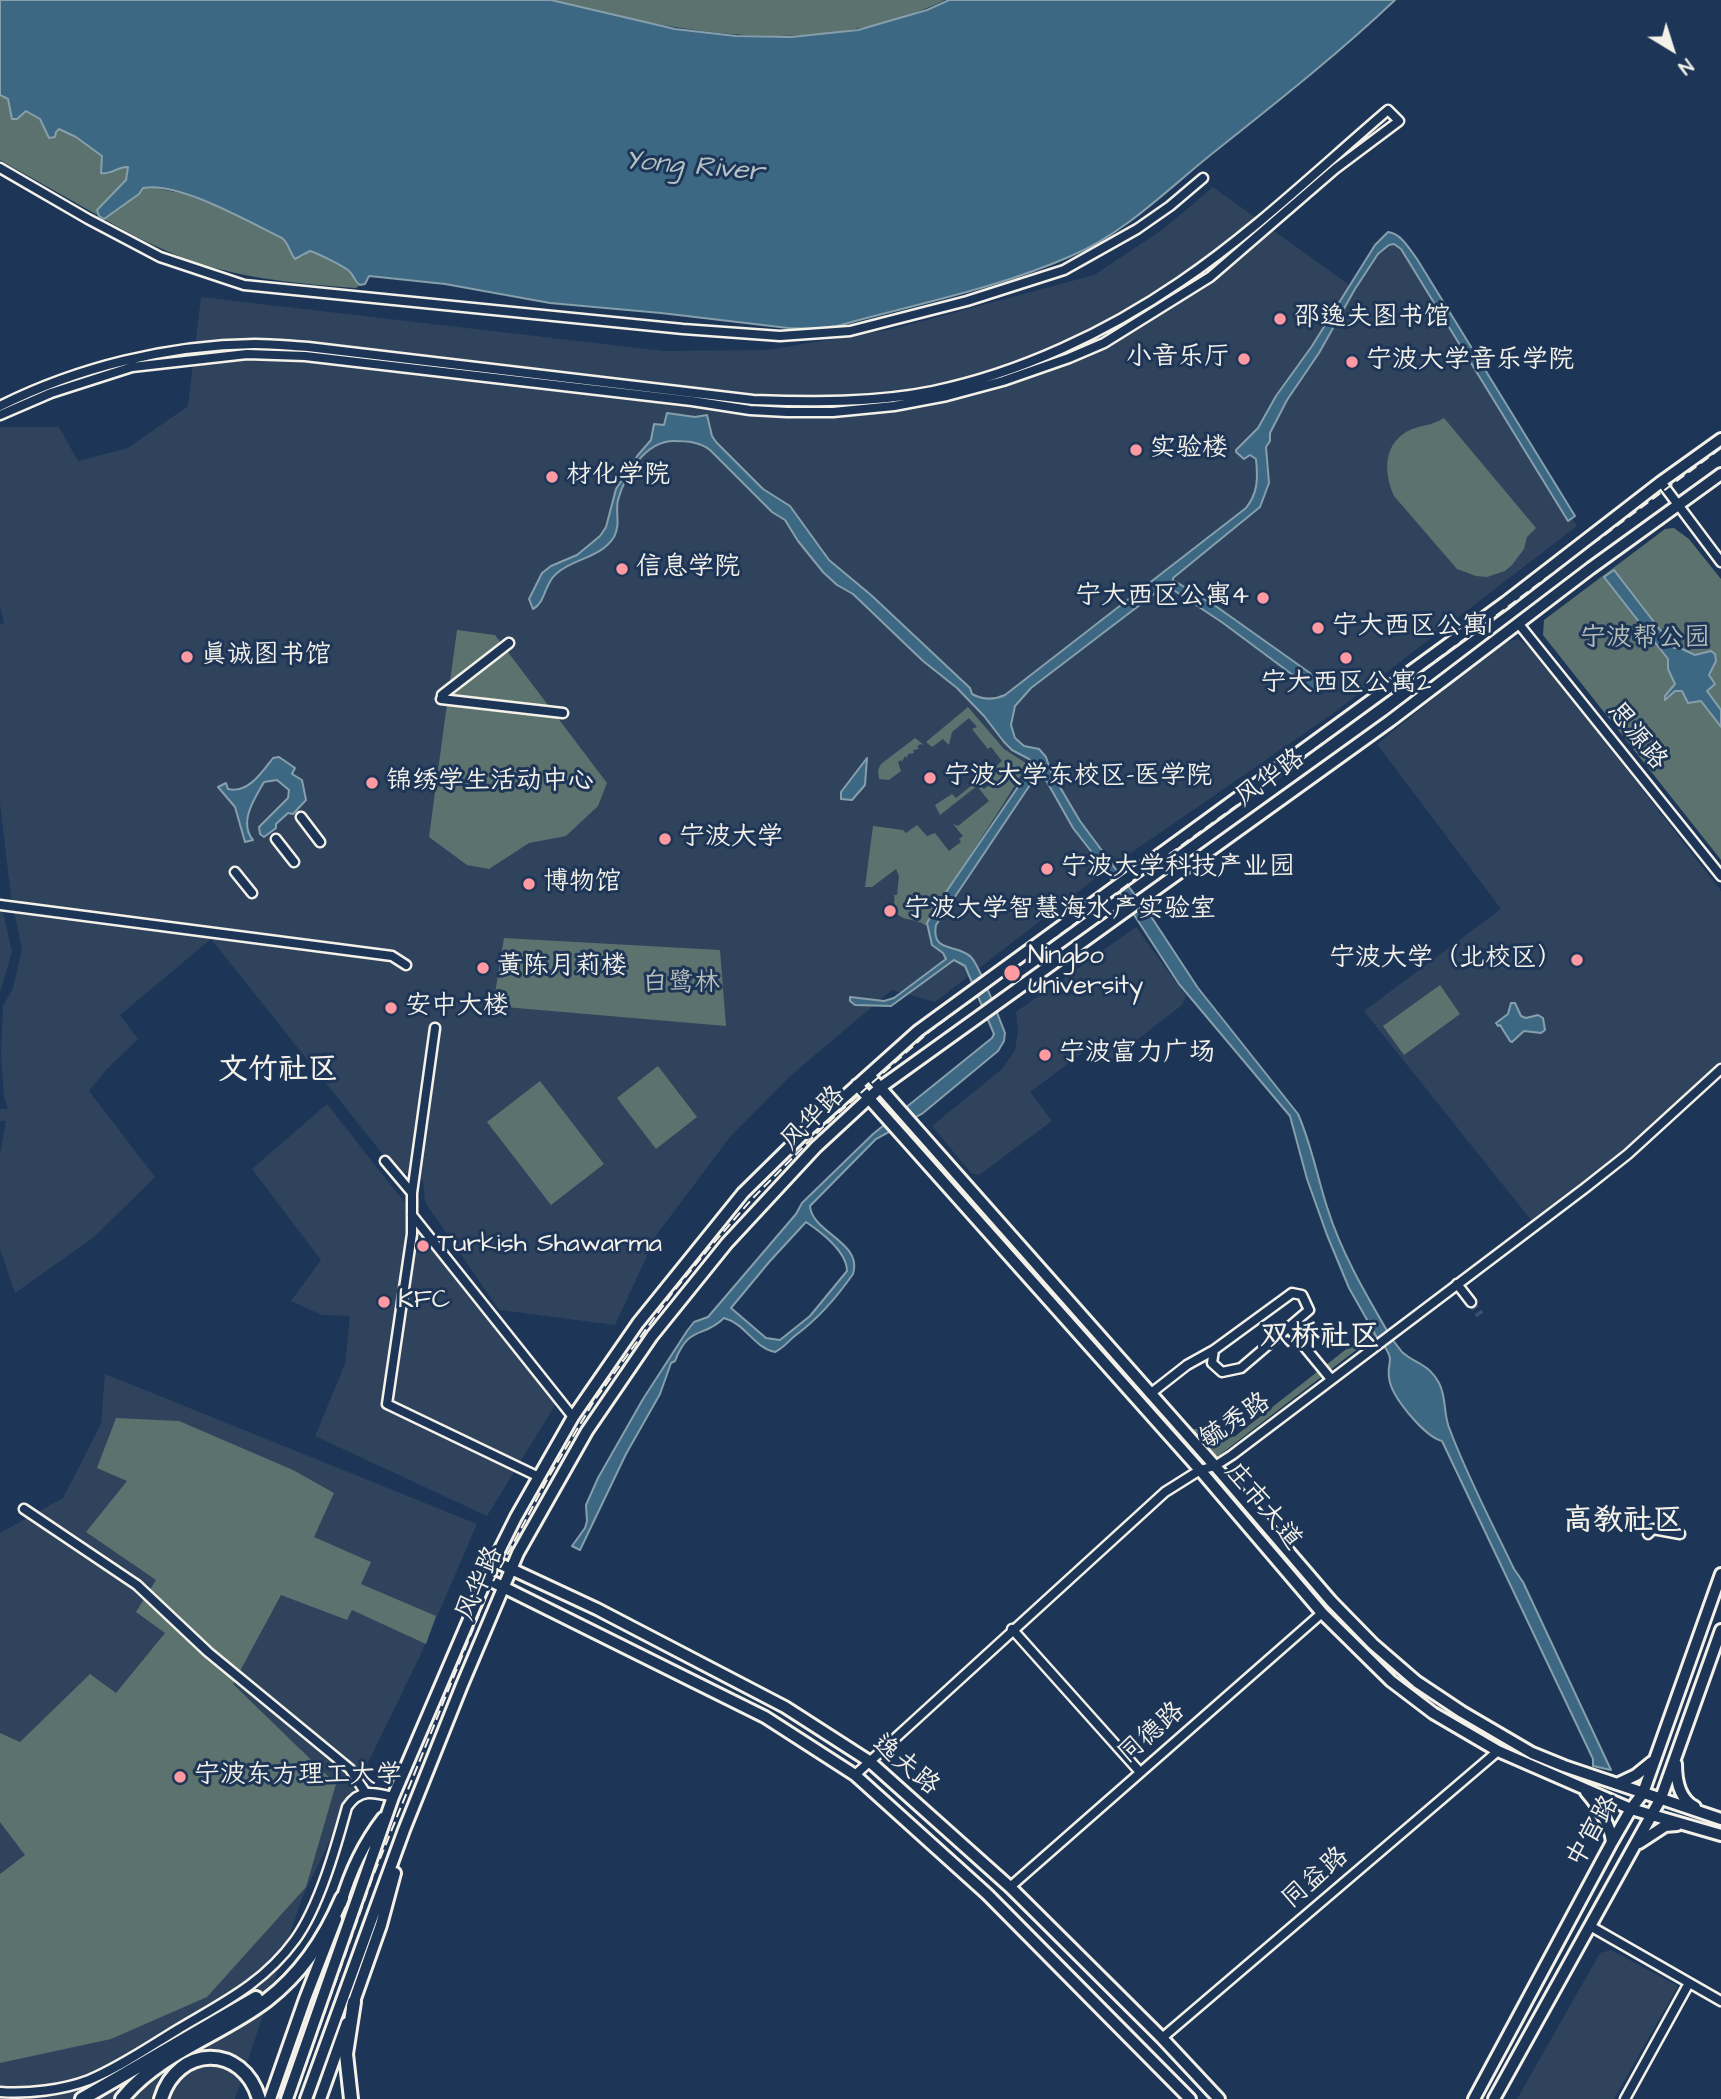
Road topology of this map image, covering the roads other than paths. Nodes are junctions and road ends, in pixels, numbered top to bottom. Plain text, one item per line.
1 (0, 168) edge
2 (1203, 178) dead end
3 (0, 406) edge
4 (0, 415) edge
5 (1721, 439) edge
6 (1721, 474) edge
7 (1661, 482) junction
8 (1678, 506) junction
9 (1721, 562) edge
10 (1518, 624) junction
11 (509, 643) dead end
12 (563, 713) dead end
13 (301, 817) dead end
14 (276, 839) dead end
15 (320, 842) dead end
16 (294, 862) dead end
17 (235, 872) dead end
18 (1721, 876) edge
19 (252, 893) dead end
20 (0, 905) edge
21 (406, 965) dead end
22 (435, 1028) dead end
23 (1721, 1069) edge
24 (869, 1075) junction
25 (857, 1085) junction
26 (884, 1091) junction
27 (869, 1097) junction
28 (385, 1161) dead end
29 (412, 1193) junction
30 (412, 1215) junction
31 (1457, 1284) junction
32 (1471, 1302) tunnel mouth
33 (1289, 1328) junction
34 (1214, 1350) junction
35 (1331, 1379) junction
36 (1150, 1394) junction
37 (573, 1417) junction
38 (1215, 1466) junction
39 (1200, 1470) junction
40 (537, 1476) junction
41 (24, 1509) dead end
42 (1648, 1534) dead end
43 (1680, 1534) dead end
44 (494, 1561) junction
45 (512, 1569) junction
46 (1721, 1574) edge
47 (486, 1579) junction
48 (504, 1587) junction
49 (1322, 1613) junction
50 (1012, 1629) junction
51 (1721, 1630) edge
52 (1498, 1751) junction
53 (1656, 1757) junction
54 (1676, 1759) junction
55 (869, 1761) junction
56 (1140, 1772) junction
57 (855, 1774) junction
58 (1617, 1784) junction
59 (1584, 1790) junction
60 (365, 1792) junction
61 (1643, 1793) junction
62 (393, 1797) junction
63 (1661, 1798) junction
64 (1631, 1809) junction
65 (389, 1811) junction
66 (410, 1815) junction
67 (1651, 1816) junction
68 (1717, 1818) edge
69 (1681, 1824) junction
70 (1721, 1835) edge
71 (1612, 1842) junction
72 (1634, 1847) junction
73 (1010, 1887) junction
74 (342, 1898) junction
75 (1590, 1926) junction
76 (306, 1961) junction
77 (1689, 1983) junction
78 (1721, 2001) edge
79 (354, 2002) junction
80 (1162, 2038) junction
81 (0, 2092) edge
82 (82, 2099) edge
83 (122, 2099) edge
84 (162, 2099) edge
85 (259, 2099) edge
86 (270, 2099) edge
87 (287, 2099) edge
88 (306, 2099) edge
89 (320, 2099) edge
90 (351, 2099) edge
91 (1190, 2099) edge
92 (1219, 2099) edge
93 (1474, 2099) edge
94 (1494, 2099) edge
95 (1625, 2099) edge

1 - 2 street
3 - 4 street
5 - 7 main road, 风华路
6 - 8 main road, 风华路
7 - 8 street
7 - 24 main road, 风华路
8 - 9 street
8 - 10 main road, 风华路
10 - 18 street, 思源路
10 - 26 main road, 风华路
11 - 12 street
13 - 15 street
14 - 16 street
17 - 19 street
20 - 21 street
22 - 29 street
23 - 31 street, 毓秀路
24 - 25 main road, 风华路
24 - 26 main road, 庄市大道
25 - 27 main road, 庄市大道
25 - 37 main road, 风华路
26 - 27 main road, 风华路
26 - 36 main road, 庄市大道
27 - 39 main road, 庄市大道
27 - 45 main road, 风华路
28 - 29 street
29 - 30 street
30 - 37 street
30 - 40 street
31 - 32 street
31 - 35 street, 毓秀路
33 - 34 street
33 - 34 street
33 - 35 street
34 - 36 street
35 - 38 street, 毓秀路
36 - 38 main road, 庄市大道
37 - 40 main road, 风华路
38 - 39 street, 毓秀路
38 - 58 main road, 庄市大道
39 - 49 main road, 庄市大道
39 - 50 street, 毓秀路
40 - 44 main road, 风华路
41 - 60 street
42 - 43 street
44 - 45 main road, 逸夫路
44 - 47 main road, 风华路
45 - 48 main road, 风华路
45 - 55 main road, 逸夫路
46 - 53 main road, 中官路
47 - 48 main road, 逸夫路
47 - 62 main road, 风华路
48 - 57 main road, 逸夫路
48 - 66 main road, 风华路
49 - 52 main road, 庄市大道
49 - 56 street, 同德路
50 - 55 street, 毓秀路
50 - 56 street
51 - 54 main road, 中官路
52 - 59 main road, 庄市大道
52 - 80 street, 同益路
53 - 58 main road
53 - 61 main road, 中官路
54 - 63 main road, 中官路
54 - 68 main road
55 - 57 street, 毓秀路
55 - 73 main road, 逸夫路
56 - 73 street, 同德路
57 - 91 main road, 逸夫路
58 - 61 main road, 庄市大道
59 - 64 main road, 庄市大道
59 - 71 main road
60 - 62 street
60 - 81 street
61 - 63 main road, 庄市大道
61 - 64 main road, 中官路
62 - 65 main road, 风华路
63 - 67 main road, 中官路
63 - 68 main road, 庄市大道
64 - 67 main road, 庄市大道
64 - 71 main road, 中官路
65 - 74 main road
65 - 87 main road, 风华路
66 - 79 main road
66 - 88 main road, 风华路
67 - 69 main road, 庄市大道
67 - 72 main road, 中官路
69 - 70 main road, 庄市大道
69 - 72 main road
71 - 93 main road, 中官路
72 - 75 main road, 中官路
73 - 80 main road, 逸夫路
74 - 76 highway
74 - 86 main road
75 - 77 street
75 - 94 main road, 中官路
76 - 82 highway
76 - 83 highway
77 - 78 street
77 - 95 street
79 - 89 main road
79 - 90 highway
80 - 92 main road, 逸夫路
84 - 85 highway

